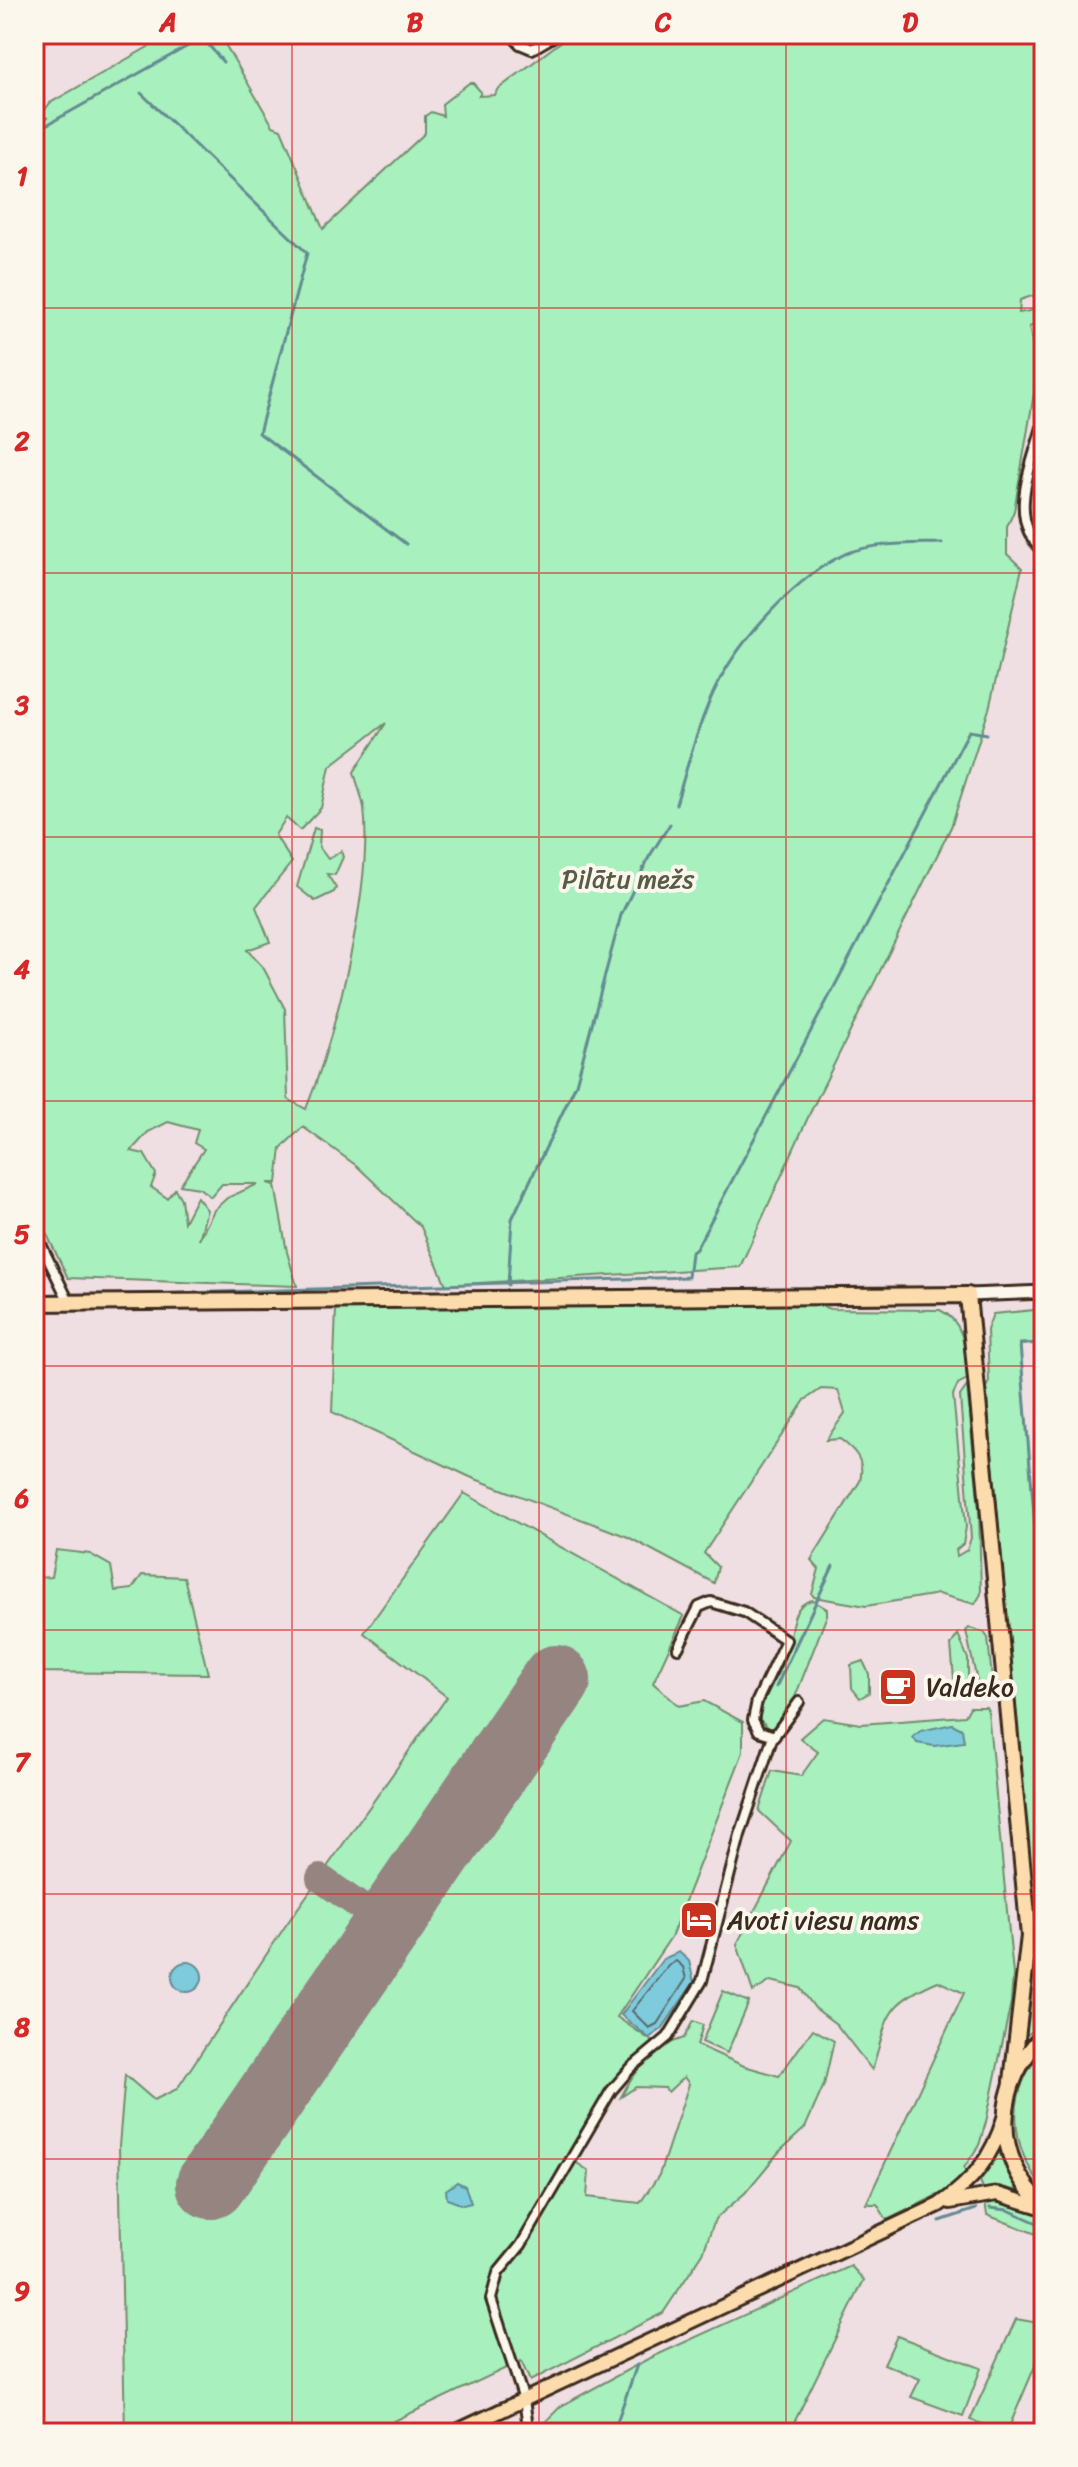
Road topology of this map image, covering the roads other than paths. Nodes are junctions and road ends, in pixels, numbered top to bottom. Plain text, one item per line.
1 (511, 34) edge
2 (558, 34) edge
3 (1044, 420) edge
4 (1044, 551) edge
5 (34, 1230) edge
6 (1044, 1292) edge
7 (968, 1295) junction
8 (69, 1302) junction
9 (34, 1303) edge
10 (678, 1648) dead end
11 (799, 1702) dead end
12 (775, 1736) junction
13 (1029, 1936) junction
14 (1044, 1960) edge
15 (1044, 2035) edge
16 (1012, 2081) junction
17 (1005, 2115) junction
18 (939, 2205) junction
19 (1044, 2206) edge
20 (524, 2400) junction
21 (453, 2433) edge
22 (529, 2433) edge

1 - 2 street
3 - 4 street
5 - 8 street
6 - 7 main road
7 - 8 highway
7 - 13 highway
8 - 9 highway
10 - 12 street
11 - 12 street
12 - 20 street
13 - 14 highway
13 - 16 highway
15 - 16 highway
16 - 17 highway
17 - 18 main road
17 - 19 highway
18 - 19 main road
18 - 20 main road
20 - 21 main road
20 - 22 street

